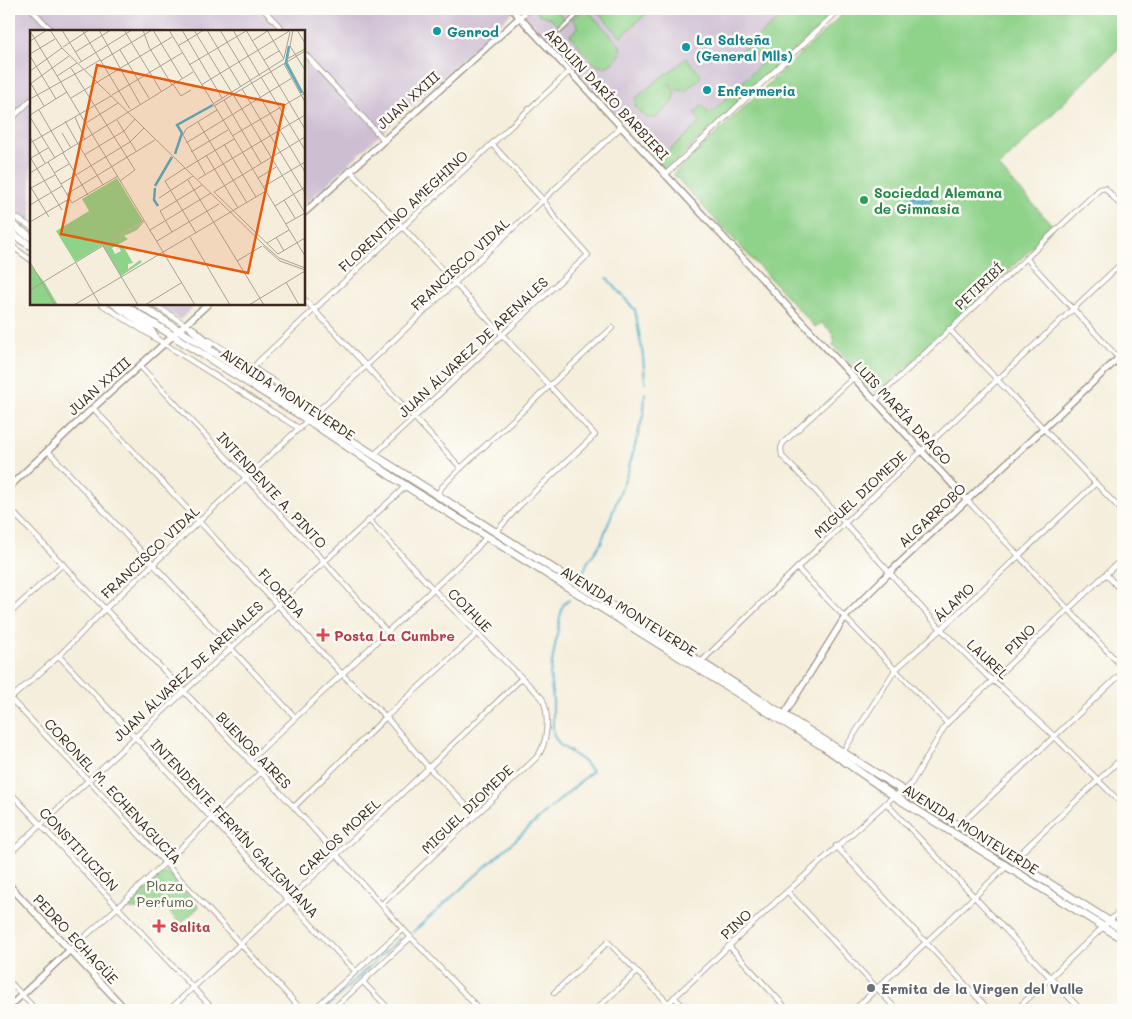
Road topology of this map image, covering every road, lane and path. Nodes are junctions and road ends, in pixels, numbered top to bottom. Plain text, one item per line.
1 (31, 9) edge
2 (263, 9) edge
3 (512, 9) edge
4 (530, 9) edge
5 (583, 9) edge
6 (840, 9) edge
7 (520, 17) junction
8 (51, 30) edge
9 (283, 30) edge
10 (560, 31) dead end
11 (305, 53) edge
12 (569, 72) junction
13 (30, 101) edge
14 (9, 121) edge
15 (620, 127) junction
16 (384, 139) junction
17 (492, 144) junction
18 (350, 170) junction
19 (664, 175) junction
20 (544, 201) junction
21 (1123, 208) edge
22 (9, 212) edge
23 (305, 212) edge
24 (9, 223) edge
25 (30, 226) edge
26 (402, 226) junction
27 (9, 232) edge
28 (30, 236) edge
29 (9, 244) edge
30 (30, 245) edge
31 (1026, 258) junction
32 (30, 259) edge
33 (1123, 262) edge
34 (455, 284) junction
35 (305, 300) edge
36 (103, 305) edge
37 (115, 305) edge
38 (124, 305) edge
39 (140, 305) edge
40 (153, 305) edge
41 (207, 305) edge
42 (1073, 309) junction
43 (314, 310) junction
44 (186, 328) junction
45 (612, 328) dead end
46 (949, 330) junction
47 (502, 334) junction
48 (174, 336) junction
49 (155, 337) junction
50 (164, 343) junction
51 (1122, 358) edge
52 (140, 366) junction
53 (366, 366) junction
54 (237, 367) junction
55 (253, 368) junction
56 (853, 378) junction
57 (997, 380) junction
58 (550, 386) junction
59 (874, 401) junction
60 (93, 408) junction
61 (317, 414) junction
62 (415, 417) junction
63 (308, 420) junction
64 (300, 429) junction
65 (1044, 430) junction
66 (48, 451) junction
67 (922, 452) junction
68 (374, 455) junction
69 (461, 468) junction
70 (246, 479) junction
71 (1096, 483) junction
72 (406, 486) junction
73 (9, 488) edge
74 (437, 494) junction
75 (967, 500) junction
76 (9, 508) edge
77 (1123, 512) edge
78 (17, 516) junction
79 (369, 520) junction
80 (200, 522) junction
81 (9, 524) edge
82 (844, 524) junction
83 (496, 532) junction
84 (487, 536) junction
85 (1020, 555) junction
86 (1123, 558) edge
87 (324, 561) junction
88 (63, 564) junction
89 (152, 565) junction
90 (798, 568) junction
91 (889, 573) junction
92 (1106, 574) junction
93 (433, 589) junction
94 (1123, 593) edge
95 (277, 604) junction
96 (106, 608) junction
97 (1068, 609) junction
98 (9, 614) edge
99 (844, 617) junction
100 (942, 630) junction
101 (387, 632) junction
102 (478, 633) junction
103 (231, 647) junction
104 (59, 656) junction
105 (702, 661) junction
106 (1123, 668) edge
107 (895, 670) junction
108 (1123, 672) edge
109 (342, 674) junction
110 (522, 678) junction
111 (993, 681) junction
112 (184, 692) junction
113 (9, 699) edge
114 (784, 715) junction
115 (295, 717) junction
116 (386, 717) junction
117 (547, 719) joint
118 (947, 723) junction
119 (134, 736) junction
120 (1054, 736) junction
121 (844, 752) junction
122 (1123, 757) edge
123 (249, 761) junction
124 (429, 768) junction
125 (260, 773) junction
126 (88, 780) junction
127 (1099, 780) junction
128 (905, 790) junction
129 (9, 791) edge
130 (894, 796) junction
131 (886, 803) junction
132 (1123, 805) edge
133 (294, 807) junction
134 (476, 815) junction
135 (212, 819) junction
136 (40, 824) junction
137 (960, 825) junction
138 (836, 846) junction
139 (9, 854) edge
140 (336, 854) junction
141 (1014, 860) junction
142 (165, 863) junction
143 (1007, 866) junction
144 (9, 884) edge
145 (788, 892) junction
146 (975, 896) junction
147 (287, 900) junction
148 (382, 904) junction
149 (118, 907) junction
150 (1123, 908) edge
151 (1109, 921) junction
152 (1104, 926) junction
153 (403, 929) junction
154 (1123, 930) edge
155 (411, 937) junction
156 (1123, 939) edge
157 (926, 943) junction
158 (241, 944) junction
159 (729, 946) junction
160 (70, 950) junction
161 (355, 971) junction
162 (637, 972) junction
163 (1051, 978) junction
164 (9, 981) edge
165 (363, 982) junction
166 (192, 987) junction
167 (877, 988) junction
168 (554, 993) dead end
169 (22, 995) junction
170 (674, 997) junction
171 (668, 1003) junction
172 (9, 1007) edge
173 (36, 1010) edge
174 (126, 1010) edge
175 (169, 1010) edge
176 (214, 1010) edge
177 (302, 1010) edge
178 (314, 1010) edge
179 (332, 1010) edge
180 (390, 1010) edge
181 (480, 1010) edge
182 (595, 1010) edge
183 (661, 1010) edge
184 (687, 1010) edge
185 (788, 1010) edge
186 (854, 1010) edge
187 (897, 1010) edge
188 (989, 1010) edge
189 (1016, 1010) edge
190 (1081, 1010) edge

1 - 8 street
2 - 9 street
3 - 7 street, ARDUIN DARÍO BARBIERI
4 - 7 street, JUAN XXIII
5 - 10 street
6 - 19 street
7 - 12 street, ARDUIN DARÍO BARBIERI
7 - 16 street, JUAN XXIII
11 - 16 street
12 - 15 street, ARDUIN DARÍO BARBIERI
12 - 17 street, FLORENTINO AMEGHINO
13 - 14 street
15 - 19 street, ARDUIN DARÍO BARBIERI
15 - 20 street, FRANCISCO VIDAL
16 - 18 street, JUAN XXIII
17 - 20 street
17 - 26 street, FLORENTINO AMEGHINO
18 - 23 street, JUAN XXIII
18 - 26 street
19 - 56 street, LUIS MARÍA DRAGO
20 - 34 street, FRANCISCO VIDAL
20 - 47 street, JUAN ÁLVAREZ DE ARENALES
21 - 31 street, PETIRIBÍ
22 - 25 street
24 - 28 main road
26 - 34 street
26 - 43 street, FLORENTINO AMEGHINO
27 - 30 main road
29 - 32 street
31 - 42 street
31 - 46 street, PETIRIBÍ
33 - 42 street, MIGUEL DIOMEDE
34 - 47 street
34 - 53 street, FRANCISCO VIDAL
35 - 43 street
36 - 49 street, AVENIDA MONTEVERDE
37 - 49 main road
38 - 48 main road, AVENIDA MONTEVERDE
39 - 44 main road, AVENIDA MONTEVERDE
40 - 44 street
41 - 44 street, JUAN XXIII
42 - 51 street
42 - 57 street, MIGUEL DIOMEDE
43 - 53 street
43 - 55 street, FLORENTINO AMEGHINO
44 - 48 street, JUAN XXIII
44 - 54 main road, AVENIDA MONTEVERDE
44 - 54 main road
44 - 55 street
45 - 58 street
46 - 57 street
46 - 59 street, PETIRIBÍ
47 - 58 street
47 - 62 street, JUAN ÁLVAREZ DE ARENALES
48 - 50 street, JUAN XXIII
48 - 63 main road, AVENIDA MONTEVERDE
49 - 50 street, AVENIDA MONTEVERDE
50 - 52 street, JUAN XXIII
50 - 64 street, AVENIDA MONTEVERDE
51 - 65 street, ALGARROBO
52 - 60 street, JUAN XXIII
52 - 70 street, INTENDENTE A. PINTO
53 - 61 street, FRANCISCO VIDAL
53 - 62 street
54 - 61 main road, AVENIDA MONTEVERDE
55 - 61 street
56 - 59 street, LUIS MARÍA DRAGO
56 - 82 street, LAUREL
57 - 65 street
57 - 67 street, MIGUEL DIOMEDE
58 - 69 street
58 - 83 street
59 - 67 street, LUIS MARÍA DRAGO
60 - 66 street, JUAN XXIII
60 - 80 street, FLORIDA
61 - 68 main road, AVENIDA MONTEVERDE
62 - 68 street, JUAN ÁLVAREZ DE ARENALES
62 - 69 street
63 - 64 street, FRANCISCO VIDAL
63 - 72 main road, AVENIDA MONTEVERDE
64 - 70 street, FRANCISCO VIDAL
65 - 71 street
65 - 75 street, ALGARROBO
66 - 73 street, JUAN XXIII
66 - 89 street
67 - 75 street, LUIS MARÍA DRAGO
67 - 82 street, MIGUEL DIOMEDE
68 - 74 main road, AVENIDA MONTEVERDE
69 - 74 street
70 - 80 street, FRANCISCO VIDAL
70 - 87 street, INTENDENTE A. PINTO
71 - 77 street
71 - 85 street, ÁLAMO
72 - 79 street, JUAN ÁLVAREZ DE ARENALES
72 - 84 main road, AVENIDA MONTEVERDE
74 - 83 main road, AVENIDA MONTEVERDE
75 - 85 street, LUIS MARÍA DRAGO
75 - 91 street, ALGARROBO
76 - 78 street, BUENOS AIRES
78 - 81 street
78 - 88 street, BUENOS AIRES
79 - 87 street, JUAN ÁLVAREZ DE ARENALES
79 - 93 street, COIHUE
80 - 89 street, FRANCISCO VIDAL
80 - 95 street, FLORIDA
82 - 90 street, MIGUEL DIOMEDE
82 - 91 street, LAUREL
83 - 105 main road, AVENIDA MONTEVERDE
84 - 93 street
84 - 130 main road, AVENIDA MONTEVERDE
85 - 97 street, LUIS MARÍA DRAGO
85 - 100 street, ÁLAMO
86 - 92 street, PINO
87 - 95 street, JUAN ÁLVAREZ DE ARENALES
87 - 101 street, INTENDENTE A. PINTO
88 - 96 street, BUENOS AIRES
88 - 98 street
89 - 96 street, FRANCISCO VIDAL
89 - 103 street
90 - 99 street
90 - 105 street, MIGUEL DIOMEDE
91 - 99 street, ALGARROBO
91 - 100 street, LAUREL
92 - 94 street
92 - 97 street, PINO
93 - 101 street
93 - 102 street, COIHUE
95 - 103 street, JUAN ÁLVAREZ DE ARENALES
95 - 109 street, FLORIDA
96 - 104 street, FRANCISCO VIDAL
96 - 112 street, BUENOS AIRES
97 - 106 street, LUIS MARÍA DRAGO
97 - 111 street, PINO
99 - 107 street
99 - 114 street, ALGARROBO
100 - 107 street, ÁLAMO
100 - 111 street, LAUREL
101 - 109 street
102 - 110 street, COIHUE
102 - 116 street
103 - 112 street, JUAN ÁLVAREZ DE ARENALES
103 - 115 street
104 - 113 street, FRANCISCO VIDAL
104 - 119 street, INTENDENTE FERMÍN GALIGNIANA
105 - 114 main road, AVENIDA MONTEVERDE
107 - 118 street
107 - 121 street, ÁLAMO
108 - 120 street
109 - 115 street
109 - 116 street, FLORIDA
110 - 117 street, COIHUE
110 - 124 street, CARLOS MOREL
111 - 118 street, PINO
111 - 120 street, LAUREL
112 - 119 street, JUAN ÁLVAREZ DE ARENALES
112 - 123 street, BUENOS AIRES
113 - 126 street, CORONEL M. ECHENAGUCÍA
114 - 121 main road, AVENIDA MONTEVERDE
115 - 123 street
116 - 124 street, FLORIDA
116 - 133 street
117 - 134 street, MIGUEL DIOMEDE
118 - 128 street, PINO
119 - 126 street, JUAN ÁLVAREZ DE ARENALES
119 - 135 street, INTENDENTE FERMÍN GALIGNIANA
120 - 127 street, LAUREL
120 - 137 street
121 - 128 main road, AVENIDA MONTEVERDE
122 - 127 street
123 - 125 street, BUENOS AIRES
124 - 134 street, FLORIDA
124 - 140 street, CARLOS MOREL
125 - 133 street, BUENOS AIRES
125 - 135 street
126 - 136 street, JUAN ÁLVAREZ DE ARENALES
126 - 142 street, CORONEL M. ECHENAGUCÍA
127 - 132 street, LAUREL
127 - 141 street
128 - 130 street, PINO
128 - 137 main road, AVENIDA MONTEVERDE
129 - 136 street, CONSTITUCIÓN
130 - 131 street, PINO
130 - 143 main road, AVENIDA MONTEVERDE
131 - 138 street, PINO
131 - 146 street
133 - 140 street, BUENOS AIRES
134 - 148 street, MIGUEL DIOMEDE
135 - 142 street
135 - 147 street, INTENDENTE FERMÍN GALIGNIANA
136 - 139 street, JUAN ÁLVAREZ DE ARENALES
136 - 149 street, CONSTITUCIÓN
137 - 141 main road, AVENIDA MONTEVERDE
138 - 145 street, PINO
138 - 157 street
140 - 147 street, CARLOS MOREL
140 - 148 street, BUENOS AIRES
141 - 151 main road, AVENIDA MONTEVERDE
142 - 149 street
142 - 158 street, CORONEL M. ECHENAGUCÍA
143 - 146 street
143 - 152 main road, AVENIDA MONTEVERDE
144 - 160 street, PEDRO ECHAGÜE
145 - 159 street, PINO
145 - 167 street
146 - 157 street
146 - 163 street
147 - 158 street, CARLOS MOREL
147 - 161 street, INTENDENTE FERMÍN GALIGNIANA
148 - 153 street, BUENOS AIRES
149 - 160 street
149 - 166 street, CONSTITUCIÓN
150 - 151 street
151 - 152 street
151 - 154 main road, AVENIDA MONTEVERDE
152 - 156 main road, AVENIDA MONTEVERDE
152 - 163 street
153 - 155 street, BUENOS AIRES
153 - 161 street
155 - 165 street
155 - 181 street, BUENOS AIRES
157 - 167 street
157 - 188 street
158 - 166 street, CARLOS MOREL
158 - 177 street, CORONEL M. ECHENAGUCÍA
159 - 170 street, PINO
159 - 185 street
160 - 169 street
160 - 174 street, PEDRO ECHAGÜE
161 - 178 street
162 - 168 street
162 - 171 street
162 - 182 street
163 - 189 street
163 - 190 street
164 - 169 street
165 - 179 street
165 - 180 street
166 - 175 street, CARLOS MOREL
166 - 176 street, CONSTITUCIÓN
167 - 186 street
167 - 187 street
169 - 172 street
169 - 173 street
170 - 171 street, PINO
170 - 184 street
171 - 183 street, PINO

